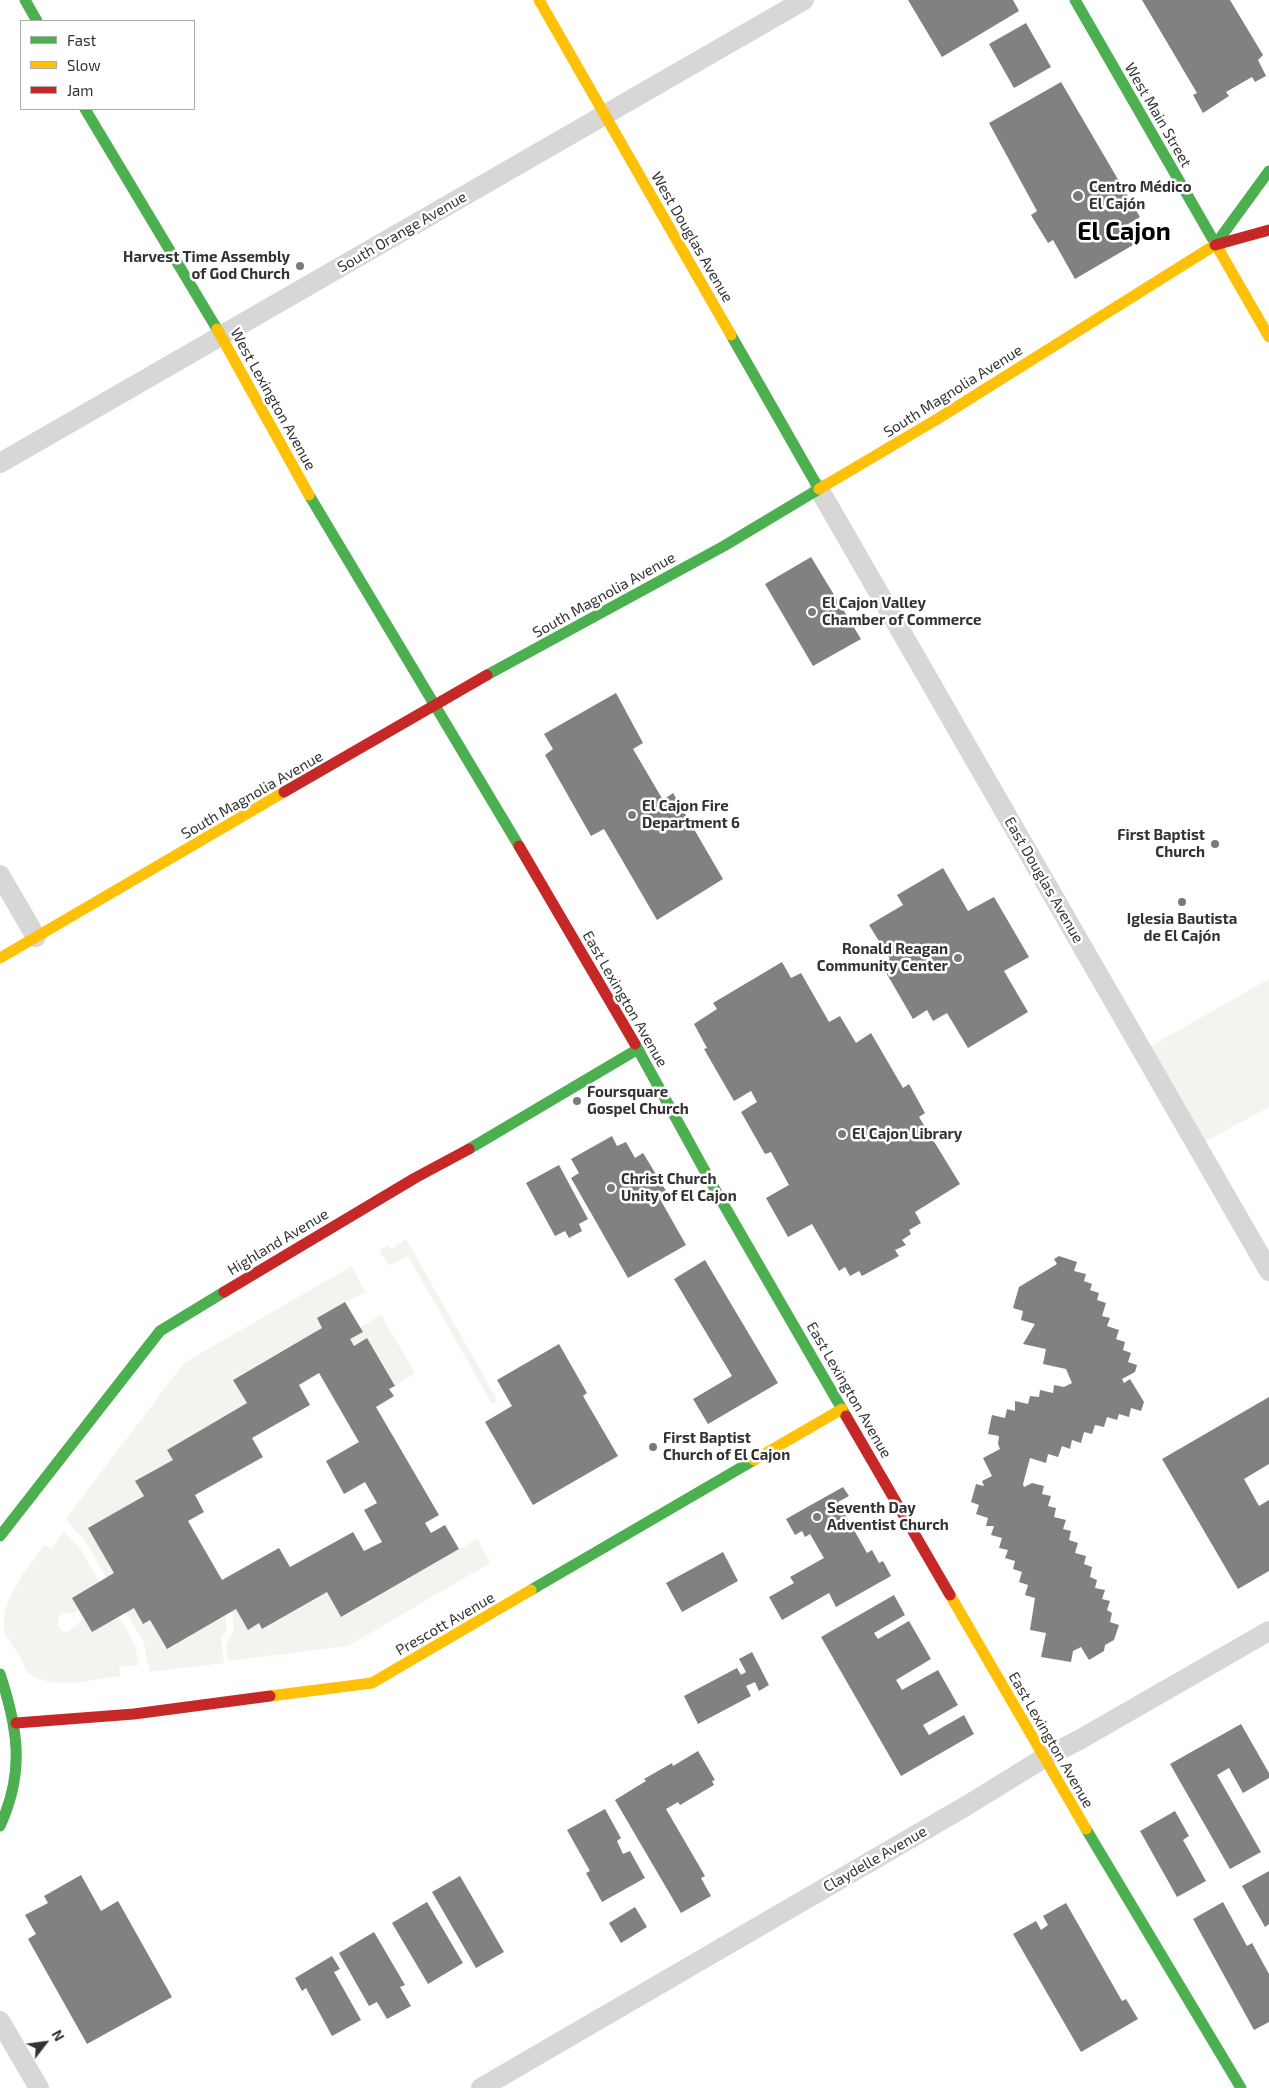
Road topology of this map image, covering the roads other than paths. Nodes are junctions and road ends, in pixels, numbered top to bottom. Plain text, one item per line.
1 (25, 0) edge
2 (539, 0) edge
3 (804, 0) edge
4 (1075, 0) edge
5 (36, 20) edge
6 (86, 110) edge
7 (605, 115) junction
8 (1269, 171) edge
9 (1269, 230) edge
10 (1215, 245) junction
11 (221, 336) junction
12 (1269, 338) edge
13 (0, 463) edge
14 (819, 489) junction
15 (435, 704) junction
16 (0, 875) edge
17 (36, 936) junction
18 (0, 958) edge
19 (638, 1050) junction
20 (1269, 1271) edge
21 (842, 1409) junction
22 (0, 1536) edge
23 (1269, 1631) edge
24 (0, 1674) edge
25 (16, 1723) junction
26 (1044, 1758) junction
27 (0, 1826) edge
28 (0, 2021) edge
29 (39, 2088) edge
30 (481, 2088) edge
31 (1241, 2088) edge

1 - 5 street
2 - 7 street, West Douglas Avenue
3 - 7 street, South Orange Avenue
4 - 10 street, West Main Street
6 - 11 street, West Lexington Avenue
7 - 11 street, South Orange Avenue
7 - 14 street, West Douglas Avenue
8 - 10 street
9 - 10 street
10 - 12 street, West Main Street
10 - 14 street, South Magnolia Avenue
11 - 13 street, South Orange Avenue
11 - 15 street, West Lexington Avenue
14 - 15 street, South Magnolia Avenue
14 - 20 street, East Douglas Avenue
15 - 17 street, South Magnolia Avenue
15 - 19 street, East Lexington Avenue
16 - 17 street
17 - 18 street, South Magnolia Avenue
19 - 21 street, East Lexington Avenue
19 - 22 street, Highland Avenue
21 - 25 street, Prescott Avenue
21 - 26 street, East Lexington Avenue
23 - 26 street, Claydelle Avenue
24 - 25 street
25 - 27 street
26 - 30 street, Claydelle Avenue
26 - 31 street, East Lexington Avenue
28 - 29 street

